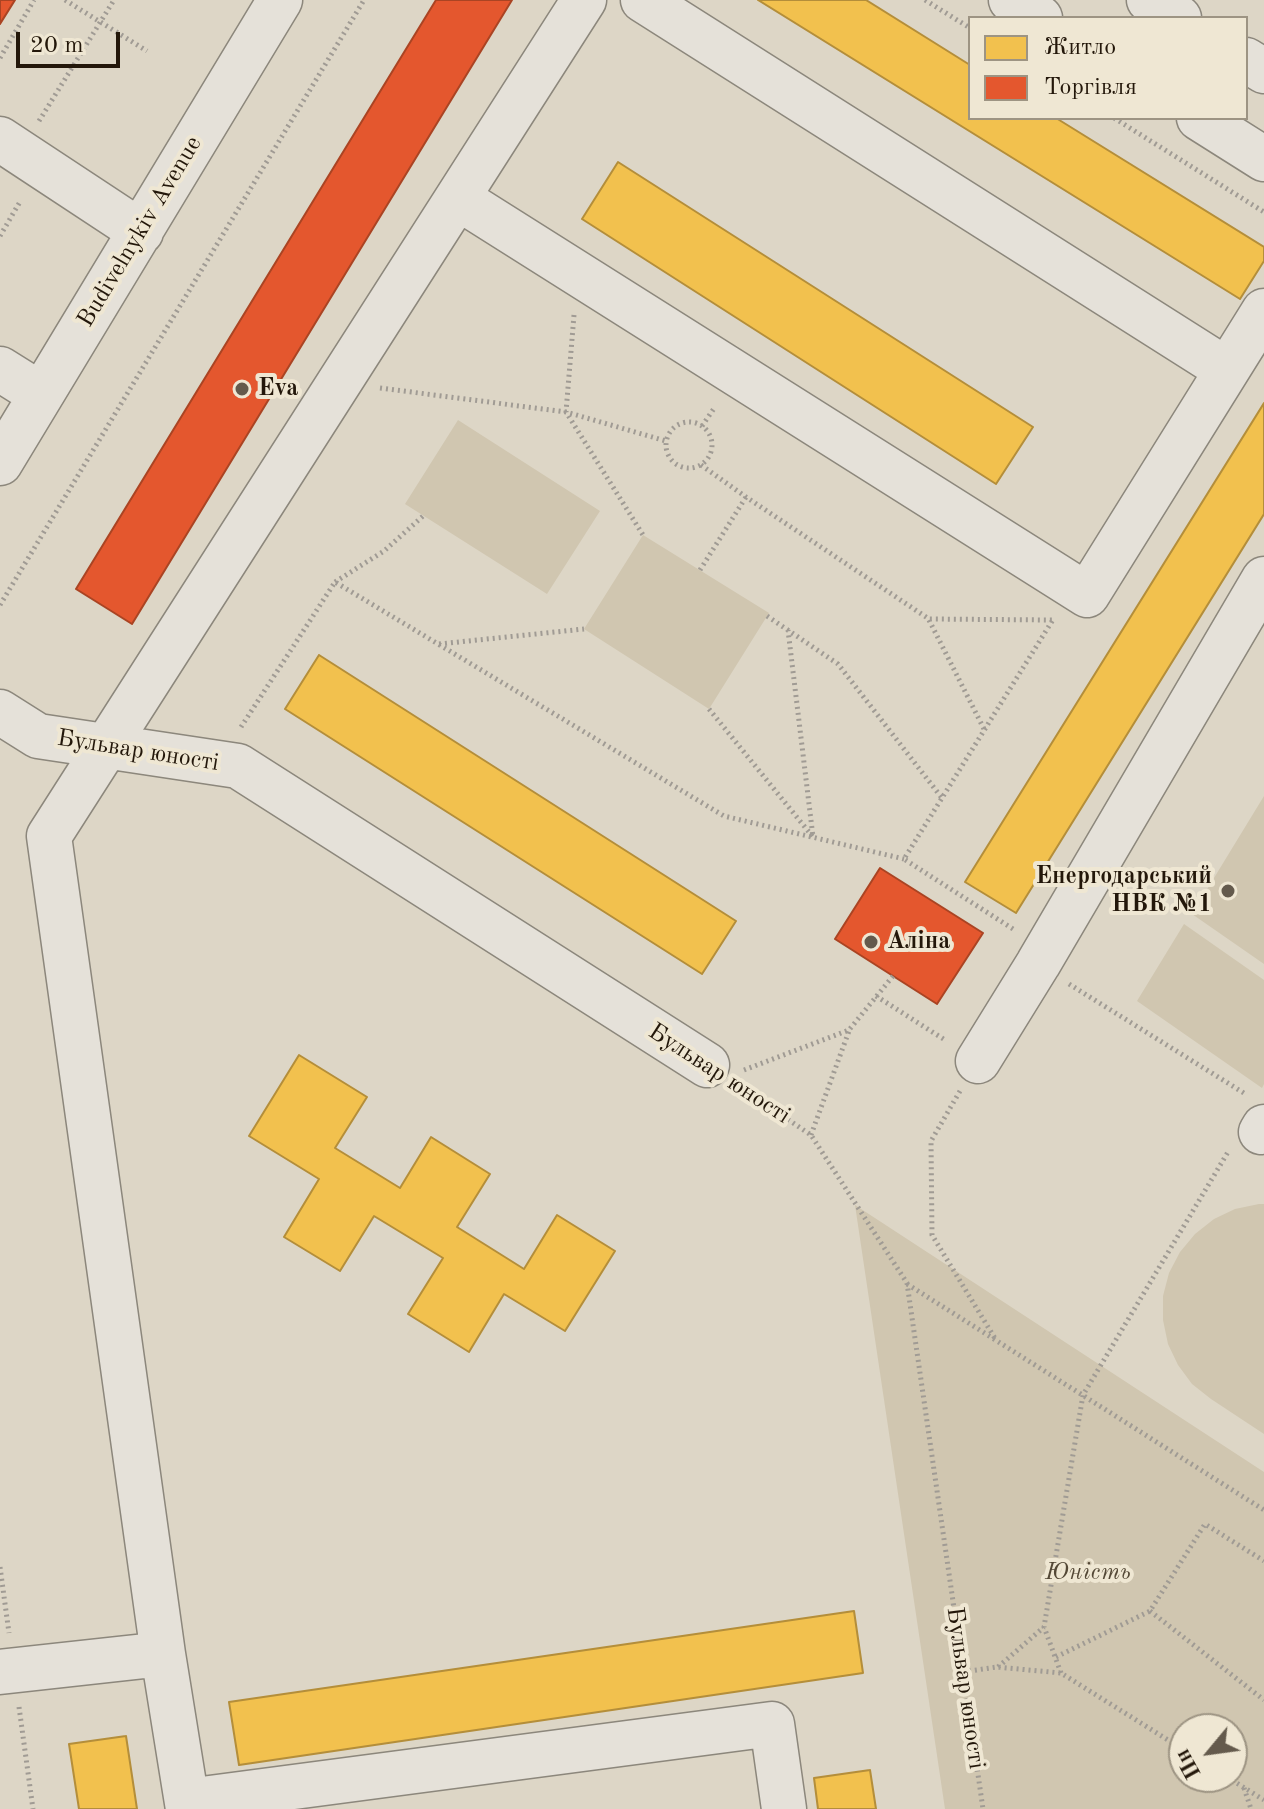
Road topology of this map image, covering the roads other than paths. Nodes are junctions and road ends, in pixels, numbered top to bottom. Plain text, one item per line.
1 (280, 0) edge
2 (584, 0) edge
3 (643, 0) edge
4 (1011, 0) edge
5 (1149, 0) edge
6 (1037, 16) edge
7 (1176, 16) edge
8 (1202, 120) edge
9 (16, 149) edge
10 (1264, 159) edge
11 (458, 198) junction
12 (141, 232) junction
13 (1264, 311) edge
14 (0, 369) edge
15 (1227, 370) junction
16 (40, 394) junction
17 (0, 463) edge
18 (1264, 579) edge
19 (0, 712) edge
20 (107, 746) junction
21 (978, 1061) road end
22 (716, 1071) road end
23 (163, 1654) junction
24 (0, 1672) edge
25 (188, 1805) edge
26 (784, 1809) edge

1 - 12 street, Budivelnykiv Avenue
2 - 11 street
3 - 15 street
4 - 6 street
5 - 7 street
8 - 10 street
9 - 12 street
11 - 15 street
11 - 20 street
12 - 16 street, Budivelnykiv Avenue
13 - 15 street
14 - 16 street
16 - 17 street, Budivelnykiv Avenue
18 - 21 street
19 - 20 street, Бульвар юності
20 - 22 street, Бульвар юності
20 - 23 street
23 - 24 street
23 - 25 street
25 - 26 street

